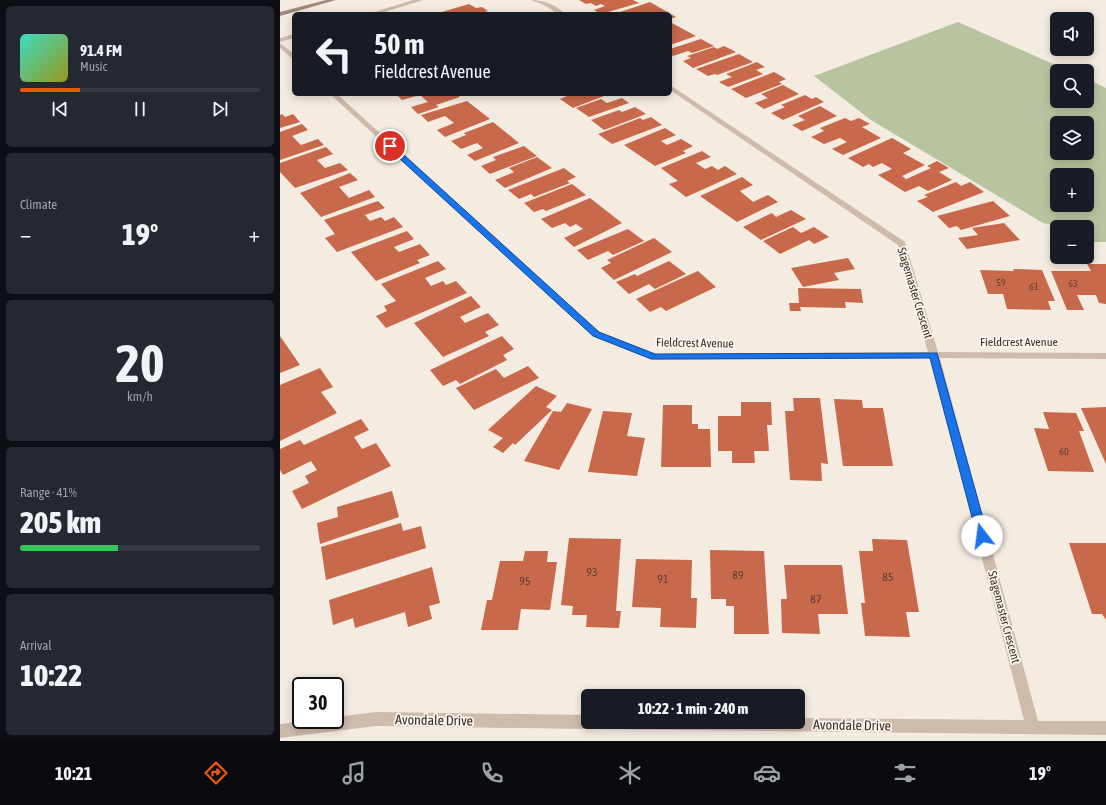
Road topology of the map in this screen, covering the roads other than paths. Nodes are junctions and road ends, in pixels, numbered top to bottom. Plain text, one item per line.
1 (333, 0) edge
2 (420, 0) edge
3 (534, 0) edge
4 (378, 12) edge
5 (559, 12) edge
6 (280, 14) edge
7 (292, 37) edge
8 (280, 40) edge
9 (280, 45) edge
10 (292, 56) edge
11 (672, 88) edge
12 (335, 96) edge
13 (934, 355) junction
14 (1106, 356) edge
15 (581, 722) edge
16 (805, 725) edge
17 (1033, 728) junction
18 (1106, 728) edge
19 (280, 731) edge

1 - 6 main road
2 - 4 street
3 - 5 street
7 - 8 street
9 - 10 street
11 - 13 street, Stagemaster Crescent
12 - 13 street, Fieldcrest Avenue
13 - 14 street, Fieldcrest Avenue
13 - 17 street, Stagemaster Crescent
15 - 19 street, Avondale Drive
16 - 17 street, Avondale Drive
17 - 18 street, Avondale Drive

